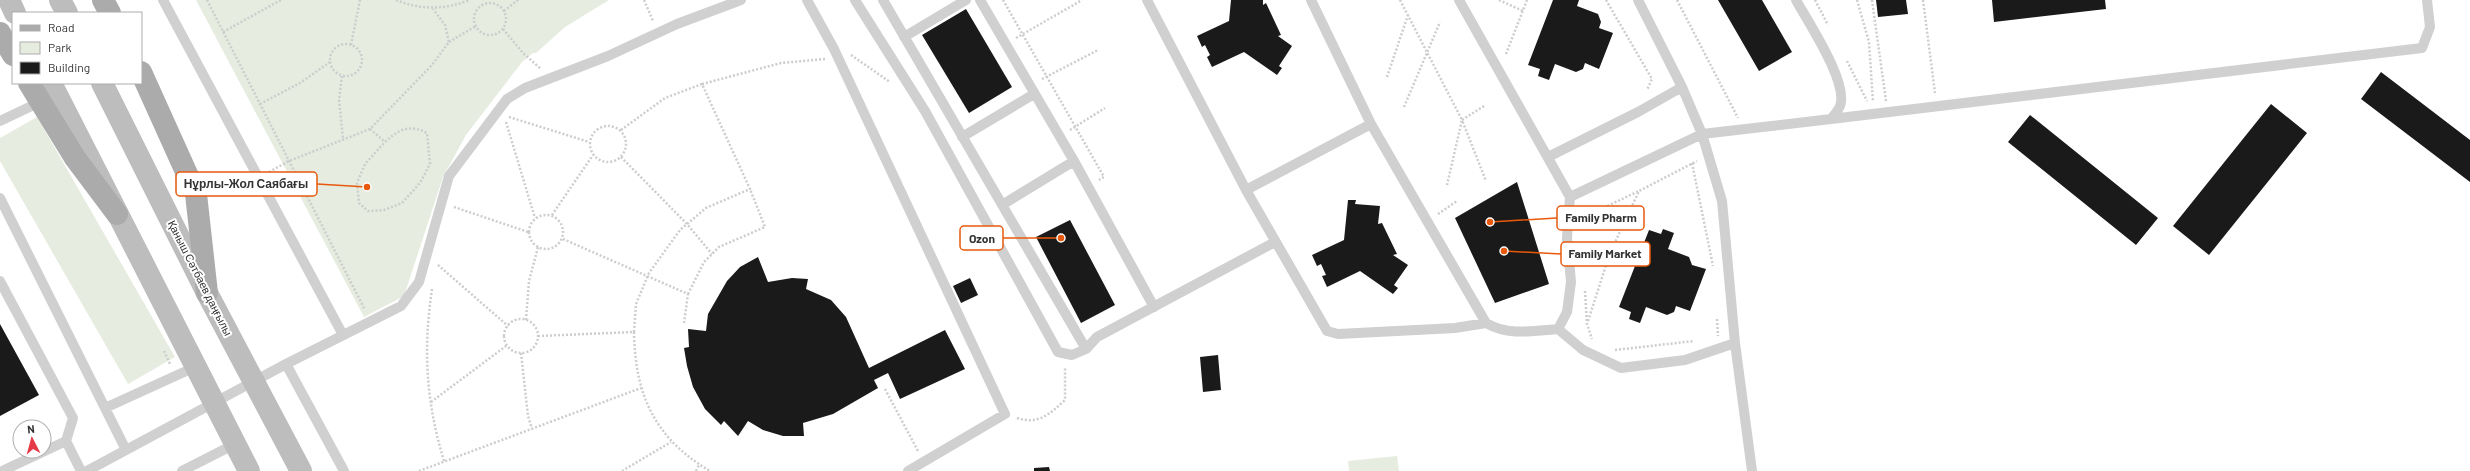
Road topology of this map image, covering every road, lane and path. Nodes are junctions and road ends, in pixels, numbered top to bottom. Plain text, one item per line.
1 (9, 0) edge
2 (60, 0) edge
3 (103, 0) edge
4 (163, 0) edge
5 (207, 0) edge
6 (281, 0) edge
7 (360, 0) edge
8 (396, 0) edge
9 (470, 0) edge
10 (479, 0) edge
11 (518, 0) edge
12 (644, 0) edge
13 (742, 0) edge
14 (807, 0) edge
15 (855, 0) edge
16 (883, 0) edge
17 (966, 0) edge
18 (980, 0) edge
19 (1003, 0) edge
20 (1082, 0) edge
21 (1146, 0) edge
22 (1311, 0) edge
23 (1400, 0) edge
24 (1459, 0) edge
25 (1499, 0) edge
26 (1527, 0) edge
27 (1606, 0) edge
28 (1638, 0) edge
29 (1677, 0) edge
30 (1796, 0) edge
31 (1857, 0) edge
32 (1872, 0) edge
33 (1923, 0) edge
34 (2427, 0) edge
35 (482, 4) junction
36 (433, 9) junction
37 (504, 11) junction
38 (1523, 11) junction
39 (15, 12) edge
40 (66, 12) edge
41 (109, 12) edge
42 (1408, 15) junction
43 (1440, 22) dead end
44 (476, 26) junction
45 (503, 29) junction
46 (223, 32) junction
47 (659, 32) junction
48 (0, 33) edge
49 (1022, 34) junction
50 (904, 38) junction
51 (449, 42) junction
52 (1005, 44) junction
53 (351, 45) junction
54 (834, 49) junction
55 (1098, 50) dead end
56 (1427, 52) junction
57 (12, 53) edge
58 (1505, 57) dead end
59 (839, 60) junction
60 (330, 62) junction
61 (142, 74) edge
62 (342, 76) junction
63 (1047, 77) junction
64 (1387, 77) dead end
65 (550, 78) junction
66 (892, 83) dead end
67 (30, 84) edge
68 (52, 84) edge
69 (102, 84) edge
70 (702, 84) junction
71 (1682, 86) junction
72 (1031, 90) junction
73 (1646, 93) dead end
74 (40, 102) junction
75 (260, 104) junction
76 (1484, 106) dead end
77 (1937, 106) junction
78 (1404, 107) dead end
79 (1104, 108) dead end
80 (1887, 113) junction
81 (1874, 114) junction
82 (1831, 119) junction
83 (1462, 120) junction
84 (0, 121) edge
85 (1371, 124) junction
86 (1076, 127) junction
87 (370, 129) junction
88 (1743, 129) junction
89 (621, 130) junction
90 (1702, 134) junction
91 (1059, 136) junction
92 (962, 137) junction
93 (343, 139) junction
94 (385, 142) junction
95 (589, 142) junction
96 (593, 155) junction
97 (1708, 155) junction
98 (1548, 156) junction
99 (621, 157) junction
100 (289, 161) junction
101 (1074, 161) junction
102 (1692, 164) junction
103 (259, 178) junction
104 (1486, 182) dead end
105 (1447, 185) dead end
106 (1088, 186) junction
107 (750, 188) junction
108 (1246, 190) junction
109 (1639, 191) junction
110 (1580, 192) junction
111 (1570, 197) junction
112 (0, 198) edge
113 (455, 199) dead end
114 (1457, 200) dead end
115 (1002, 205) junction
116 (452, 206) junction
117 (449, 212) dead end
118 (117, 214) junction
119 (552, 215) junction
120 (535, 218) junction
121 (1581, 218) junction
122 (1428, 221) junction
123 (687, 224) junction
124 (1582, 225) dead end
125 (528, 232) junction
126 (563, 239) junction
127 (1275, 242) junction
128 (1583, 245) dead end
129 (538, 247) junction
130 (1583, 252) junction
131 (1610, 253) junction
132 (712, 254) junction
133 (1583, 259) dead end
134 (1713, 267) dead end
135 (434, 270) dead end
136 (647, 278) junction
137 (0, 281) edge
138 (432, 284) dead end
139 (1585, 288) dead end
140 (207, 293) junction
141 (688, 294) junction
142 (1154, 307) junction
143 (1717, 312) dead end
144 (526, 320) junction
145 (371, 321) junction
146 (684, 322) dead end
147 (1486, 324) junction
148 (1587, 324) junction
149 (508, 326) junction
150 (1558, 329) junction
151 (634, 332) junction
152 (343, 335) junction
153 (538, 336) junction
154 (1718, 339) dead end
155 (1702, 340) dead end
156 (1735, 343) junction
157 (1598, 344) dead end
158 (506, 346) junction
159 (1086, 350) junction
160 (1610, 350) dead end
161 (1058, 352) junction
162 (521, 353) junction
163 (286, 364) junction
164 (195, 367) junction
165 (254, 381) junction
166 (641, 388) junction
167 (885, 389) dead end
168 (431, 402) junction
169 (214, 403) junction
170 (105, 408) junction
171 (1006, 414) junction
172 (532, 429) junction
173 (66, 441) junction
174 (672, 442) junction
175 (235, 444) junction
176 (126, 450) junction
177 (913, 456) dead end
178 (444, 461) junction
179 (699, 465) junction
180 (103, 467) edge
181 (2, 471) edge
182 (81, 471) edge
183 (87, 471) edge
184 (182, 471) edge
185 (249, 471) edge
186 (301, 471) edge
187 (344, 471) edge
188 (419, 471) edge
189 (622, 471) edge
190 (696, 471) edge
191 (710, 471) edge
192 (908, 471) edge
193 (1752, 471) edge

1 - 39 main road
2 - 40 main road
3 - 41 main road
4 - 103 lane
5 - 46 path
6 - 46 path
7 - 53 path
8 - 36 path
9 - 36 path
10 - 35 path
11 - 37 path
12 - 47 path
13 - 47 lane
14 - 54 lane
15 - 161 lane
16 - 50 lane
17 - 50 lane
18 - 52 lane
19 - 49 path
20 - 49 path
21 - 108 lane
22 - 85 lane
23 - 42 path
24 - 98 lane
25 - 38 path
26 - 38 path
27 - 73 path
28 - 71 lane
29 - 88 path
30 - 82 lane
31 - 81 path
32 - 80 path
33 - 77 path
34 - 77 lane
35 - 37 path
35 - 44 path
36 - 51 path
37 - 45 path
38 - 58 path
42 - 56 path
42 - 64 path
43 - 56 path
44 - 45 path
44 - 51 path
45 - 65 path
46 - 75 path
47 - 65 lane
48 - 57 main road
49 - 52 path
49 - 63 path
50 - 92 lane
51 - 87 path
52 - 72 lane
53 - 60 path
53 - 62 path
54 - 59 lane
54 - 66 path
55 - 63 path
56 - 78 path
56 - 83 path
59 - 70 path
59 - 171 lane
60 - 62 path
60 - 75 path
61 - 140 main road
62 - 93 path
63 - 72 path
63 - 86 path
65 - 145 lane
67 - 74 main road
68 - 118 main road
69 - 140 main road, Қаныш Сәтбаев даңғылы
70 - 89 path
70 - 107 path
71 - 90 lane
71 - 98 lane
72 - 91 lane
72 - 92 lane
74 - 84 lane
74 - 118 main road
75 - 100 path
76 - 83 path
77 - 80 lane
79 - 86 path
80 - 81 lane
81 - 82 lane
82 - 88 lane
83 - 104 path
83 - 105 path
85 - 108 lane
85 - 122 lane
86 - 91 path
86 - 106 path
87 - 93 path
87 - 94 path
88 - 90 lane
89 - 95 path
89 - 99 path
90 - 97 lane
90 - 110 lane
91 - 101 lane
92 - 115 lane
93 - 100 path
94 - 94 path
95 - 96 path
95 - 120 path
96 - 99 path
96 - 119 path
97 - 102 path
97 - 156 lane
98 - 111 lane
99 - 123 path
100 - 103 path
100 - 145 path
101 - 106 lane
101 - 115 lane
102 - 109 path
102 - 134 path
103 - 152 lane
106 - 142 lane
107 - 123 path
107 - 132 path
108 - 127 lane
109 - 121 path
109 - 131 path
110 - 111 lane
110 - 121 path
111 - 150 lane
112 - 170 lane
113 - 116 path
114 - 122 path
115 - 159 lane
116 - 117 path
116 - 125 path
118 - 164 main road
119 - 120 path
119 - 126 path
120 - 125 path
121 - 124 path
122 - 147 lane
123 - 132 path
123 - 136 path
125 - 129 path
126 - 129 path
126 - 136 path
127 - 142 lane
127 - 147 lane
128 - 130 path
129 - 144 path
130 - 131 path
130 - 133 path
131 - 148 path
132 - 141 path
135 - 149 path
136 - 141 path
136 - 151 path
137 - 173 lane
138 - 168 path
139 - 148 path
140 - 165 main road, Қаныш Сәтбаев даңғылы
141 - 146 path
142 - 159 lane
143 - 154 path
144 - 149 path
144 - 153 path
145 - 152 lane
147 - 150 lane
148 - 157 path
149 - 158 path
150 - 156 lane
151 - 153 path
151 - 166 path
152 - 163 lane
153 - 162 path
155 - 160 path
156 - 193 lane
158 - 162 path
158 - 168 path
159 - 161 lane
161 - 171 path
162 - 172 path
163 - 165 lane
163 - 187 lane
164 - 169 main road
164 - 170 lane
165 - 169 lane
165 - 186 main road, Қаныш Сәтбаев даңғылы
166 - 172 path
166 - 174 path
167 - 177 path
168 - 178 path
169 - 175 main road
169 - 176 lane
170 - 176 lane
171 - 192 lane
172 - 178 path
173 - 181 lane
173 - 182 lane
174 - 179 path
174 - 189 path
175 - 184 lane
175 - 185 main road
176 - 180 lane
178 - 188 path
179 - 190 path
179 - 191 path
180 - 183 lane

